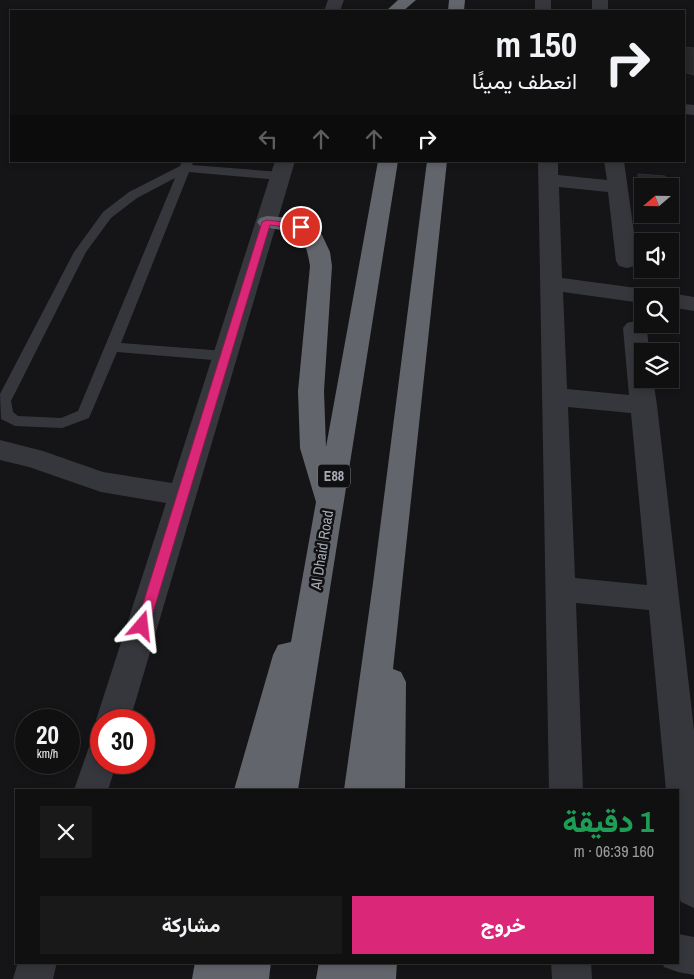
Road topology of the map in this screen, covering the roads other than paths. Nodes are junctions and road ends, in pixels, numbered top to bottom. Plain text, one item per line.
1 (408, 0) edge
2 (395, 10) edge
3 (388, 162) edge
4 (437, 162) edge
5 (614, 162) edge
6 (186, 165) edge
7 (283, 168) edge
8 (548, 171) edge
9 (617, 187) junction
10 (267, 222) junction
11 (627, 261) dead end
12 (551, 283) junction
13 (634, 295) edge
14 (679, 302) edge
15 (694, 304) edge
16 (636, 333) edge
17 (112, 347) junction
18 (225, 356) junction
19 (555, 396) junction
20 (644, 405) junction
21 (0, 450) edge
22 (183, 495) junction
23 (329, 506) junction
24 (318, 574) junction
25 (388, 583) junction
26 (558, 589) junction
27 (664, 599) junction
28 (116, 709) edge
29 (96, 774) edge
30 (91, 789) edge
31 (251, 789) edge
32 (281, 789) edge
33 (361, 789) edge
34 (388, 789) edge
35 (566, 789) edge
36 (694, 889) edge
37 (679, 953) edge
38 (694, 956) edge
39 (37, 964) edge
40 (215, 964) edge
41 (252, 964) edge
42 (339, 964) edge
43 (378, 964) edge
44 (571, 964) edge
45 (32, 979) edge
46 (212, 979) edge
47 (249, 979) edge
48 (336, 979) edge
49 (376, 979) edge
50 (572, 979) edge

1 - 2 highway
3 - 23 highway, Al Dhaid Road / E88
4 - 25 highway
5 - 9 street
6 - 7 lane
6 - 17 lane
6 - 17 lane
7 - 10 street
8 - 9 street
8 - 12 street
9 - 11 street
10 - 18 street
10 - 23 highway
12 - 13 street
12 - 19 street
14 - 15 street
16 - 20 street
17 - 18 lane
18 - 22 street
19 - 20 street
19 - 26 street
20 - 27 street
21 - 22 street
22 - 28 street
23 - 24 highway, Al Dhaid Road / E88
24 - 31 highway
24 - 32 highway, Al Dhaid Road / E88
25 - 33 highway
25 - 34 highway
26 - 27 street
26 - 35 street
27 - 36 street
29 - 30 street
37 - 38 street
39 - 45 street
40 - 46 highway
41 - 47 highway
42 - 48 highway
43 - 49 highway
44 - 50 street

